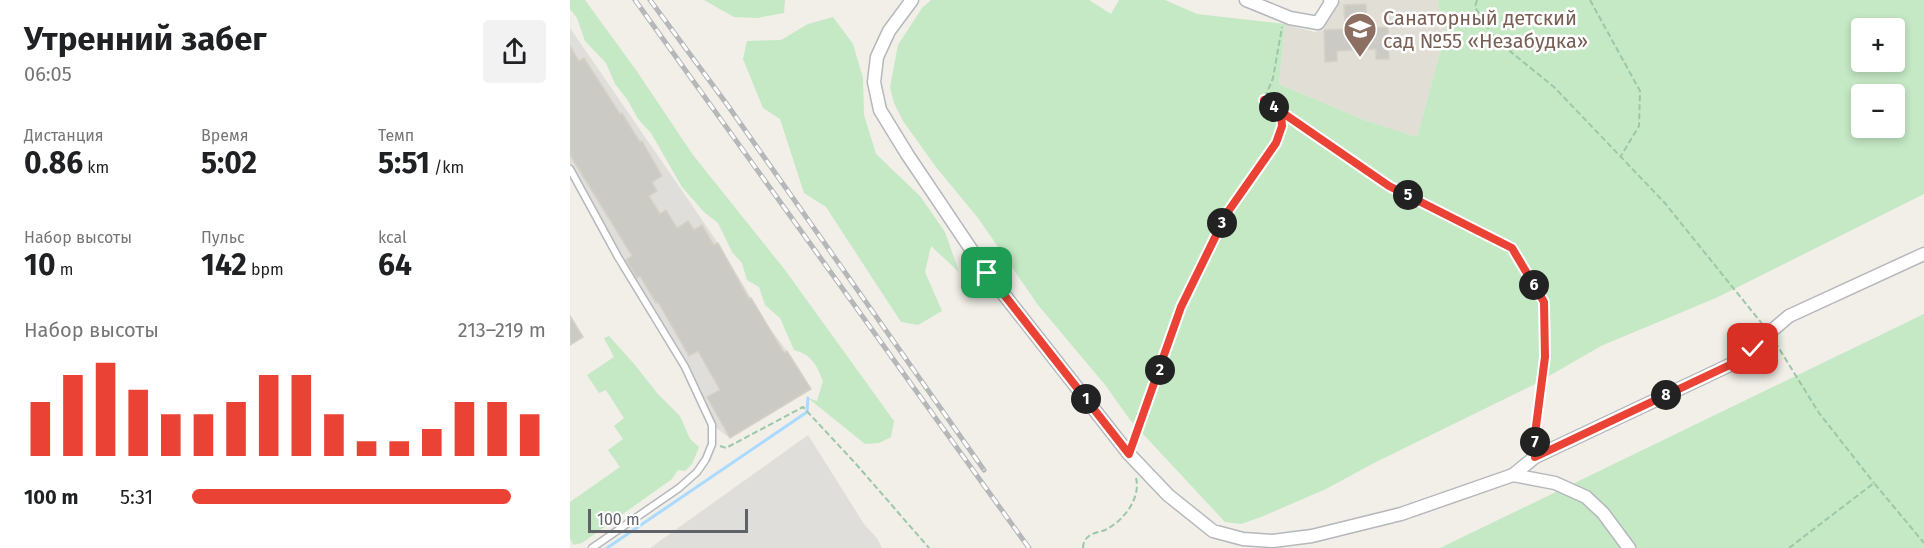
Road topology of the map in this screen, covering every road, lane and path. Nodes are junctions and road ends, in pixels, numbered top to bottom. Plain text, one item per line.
1 (912, 0) edge
2 (1246, 0) edge
3 (1332, 0) edge
4 (1477, 0) edge
5 (1590, 0) edge
6 (1286, 17) junction
7 (1264, 100) junction
8 (1621, 156) junction
9 (570, 170) edge
10 (1924, 254) edge
11 (1769, 333) junction
12 (712, 444) junction
13 (1129, 454) junction
14 (1535, 457) junction
15 (1135, 474) dead end
16 (1513, 475) junction
17 (1874, 483) junction
18 (1924, 543) edge
19 (592, 548) edge
20 (929, 548) edge
21 (1083, 548) edge
22 (1629, 548) edge
23 (1789, 548) edge

1 - 13 street
2 - 6 street
3 - 6 street
4 - 8 path
5 - 8 path
6 - 7 path
7 - 13 path
7 - 14 path
8 - 11 path
9 - 12 lane
10 - 11 street
11 - 14 street
11 - 17 path
12 - 19 lane
12 - 20 path
13 - 16 street
14 - 16 street
15 - 21 path
16 - 22 street
17 - 18 path
17 - 23 path

